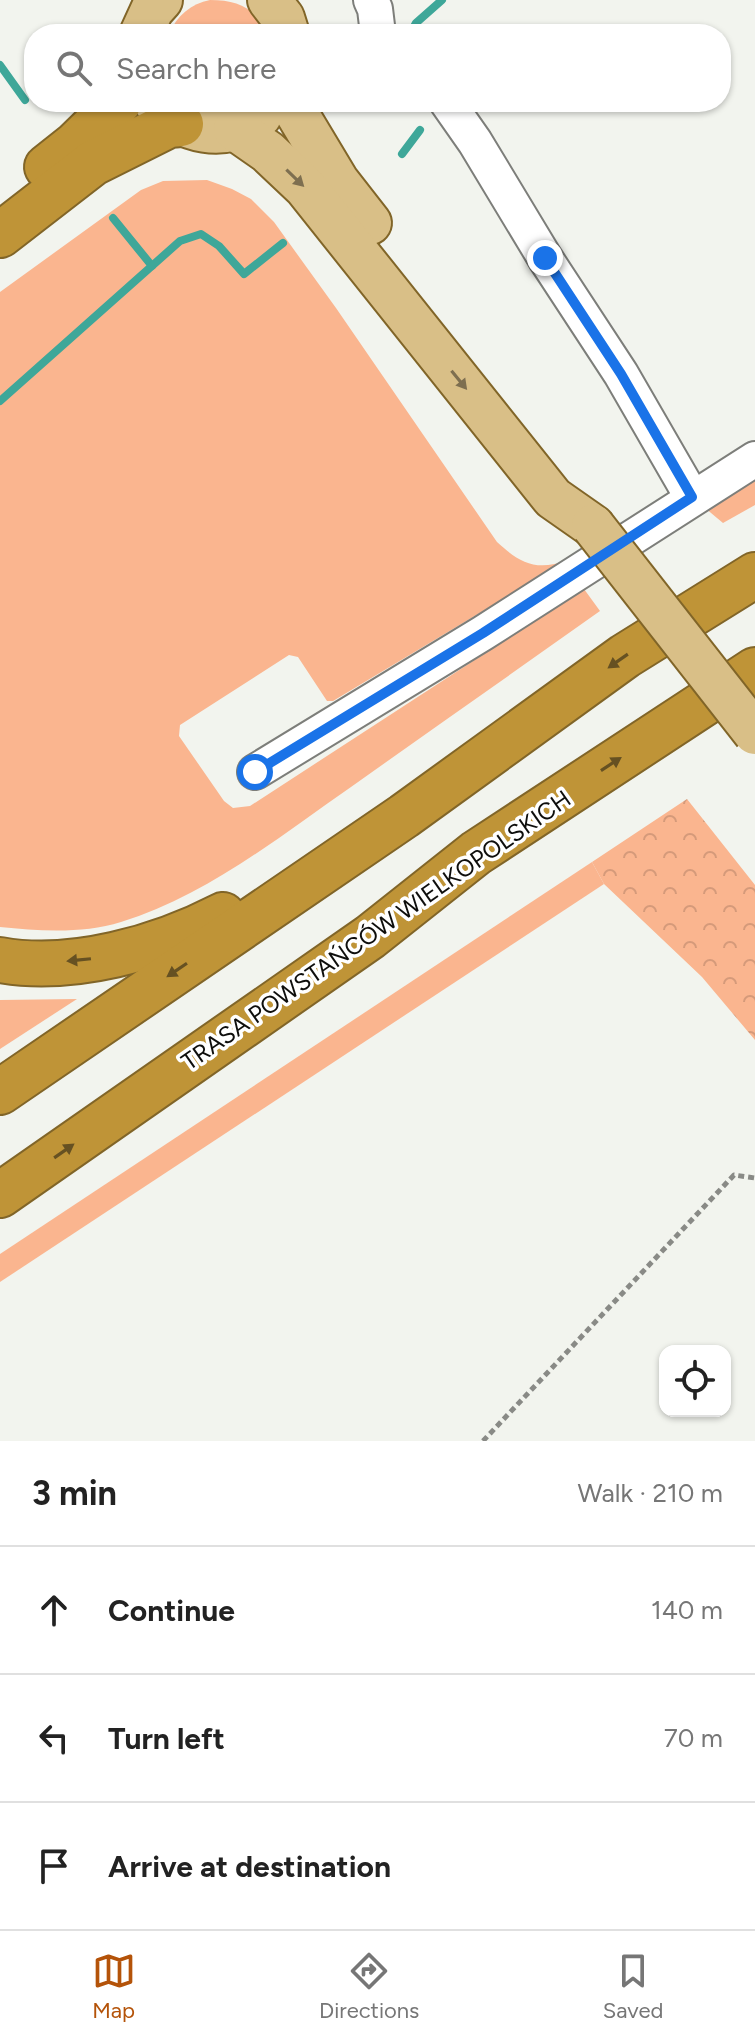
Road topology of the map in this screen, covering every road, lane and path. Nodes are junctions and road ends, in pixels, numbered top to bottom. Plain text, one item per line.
1 (269, 0) edge
2 (371, 0) edge
3 (285, 24) edge
4 (377, 24) edge
5 (109, 112) edge
6 (264, 112) edge
7 (296, 112) edge
8 (454, 112) edge
9 (168, 113) edge
10 (235, 129) junction
11 (0, 204) edge
12 (0, 235) edge
13 (755, 459) edge
14 (692, 497) junction
15 (593, 526) junction
16 (755, 575) edge
17 (755, 670) edge
18 (755, 733) edge
19 (255, 772) dead end
20 (404, 816) junction
21 (0, 960) edge
22 (0, 1092) edge
23 (755, 1178) edge
24 (0, 1195) edge
25 (483, 1441) edge

1 - 3 main road
2 - 4 lane
5 - 11 highway
6 - 10 main road
7 - 15 main road
8 - 14 lane
9 - 10 main road
9 - 12 highway
10 -> 15 main road
13 - 14 lane
14 - 19 lane
15 - 18 main road, bridge
16 -> 20 highway
24 -> 17 highway, TRASA POWSTAŃCÓW WIELKOPOLSKICH
20 -> 21 highway
20 -> 22 highway
23 - 25 path

